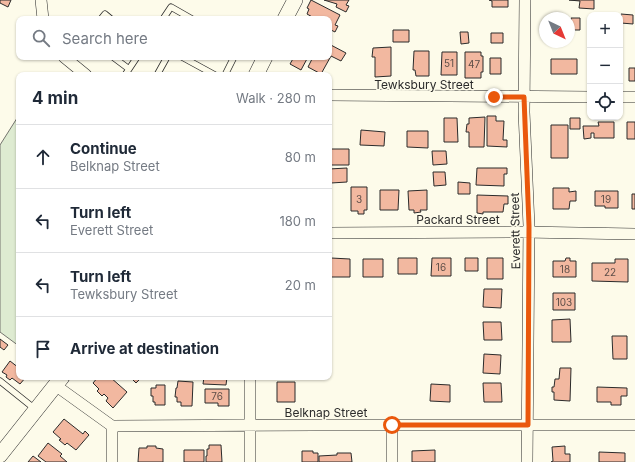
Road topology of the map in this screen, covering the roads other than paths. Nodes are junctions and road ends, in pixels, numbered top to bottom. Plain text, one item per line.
1 (41, 0) edge
2 (295, 0) edge
3 (525, 0) edge
4 (44, 16) edge
5 (165, 16) edge
6 (187, 16) edge
7 (287, 16) edge
8 (68, 60) edge
9 (117, 60) edge
10 (135, 60) edge
11 (165, 60) edge
12 (188, 60) edge
13 (232, 60) edge
14 (263, 60) edge
15 (129, 69) junction
16 (82, 72) edge
17 (127, 72) edge
18 (159, 72) edge
19 (210, 72) edge
20 (226, 72) edge
21 (257, 72) edge
22 (332, 95) edge
23 (524, 97) junction
24 (587, 97) edge
25 (623, 97) edge
26 (635, 97) edge
27 (332, 232) edge
28 (529, 232) junction
29 (635, 234) edge
30 (250, 380) edge
31 (0, 381) edge
32 (58, 381) edge
33 (35, 410) junction
34 (250, 425) junction
35 (392, 425) junction
36 (528, 425) junction
37 (635, 425) edge
38 (112, 426) junction
39 (0, 454) edge
40 (112, 462) edge
41 (250, 462) edge
42 (392, 462) edge
43 (527, 462) edge

1 - 4 street
2 - 7 main road
3 - 23 street, Everett Street
5 - 6 lane
8 - 16 street
9 - 15 lane
10 - 15 lane
11 - 18 lane
12 - 19 lane
13 - 20 lane
14 - 21 main road
15 - 17 lane
22 - 23 street, Tewksbury Street
23 - 24 street, Tewksbury Street
23 - 28 street, Everett Street
25 - 26 street
27 - 28 street, Packard Street
28 - 29 street, Packard Street
28 - 36 street, Everett Street
30 - 34 street
31 - 33 lane
32 - 33 main road
32 - 38 street
33 - 39 main road
34 - 35 street, Belknap Street
34 - 38 street, Belknap Street
34 - 41 street
35 - 36 street, Belknap Street
35 - 42 street
36 - 37 street, Belknap Street
36 - 43 street, Everett Street
38 - 40 street

